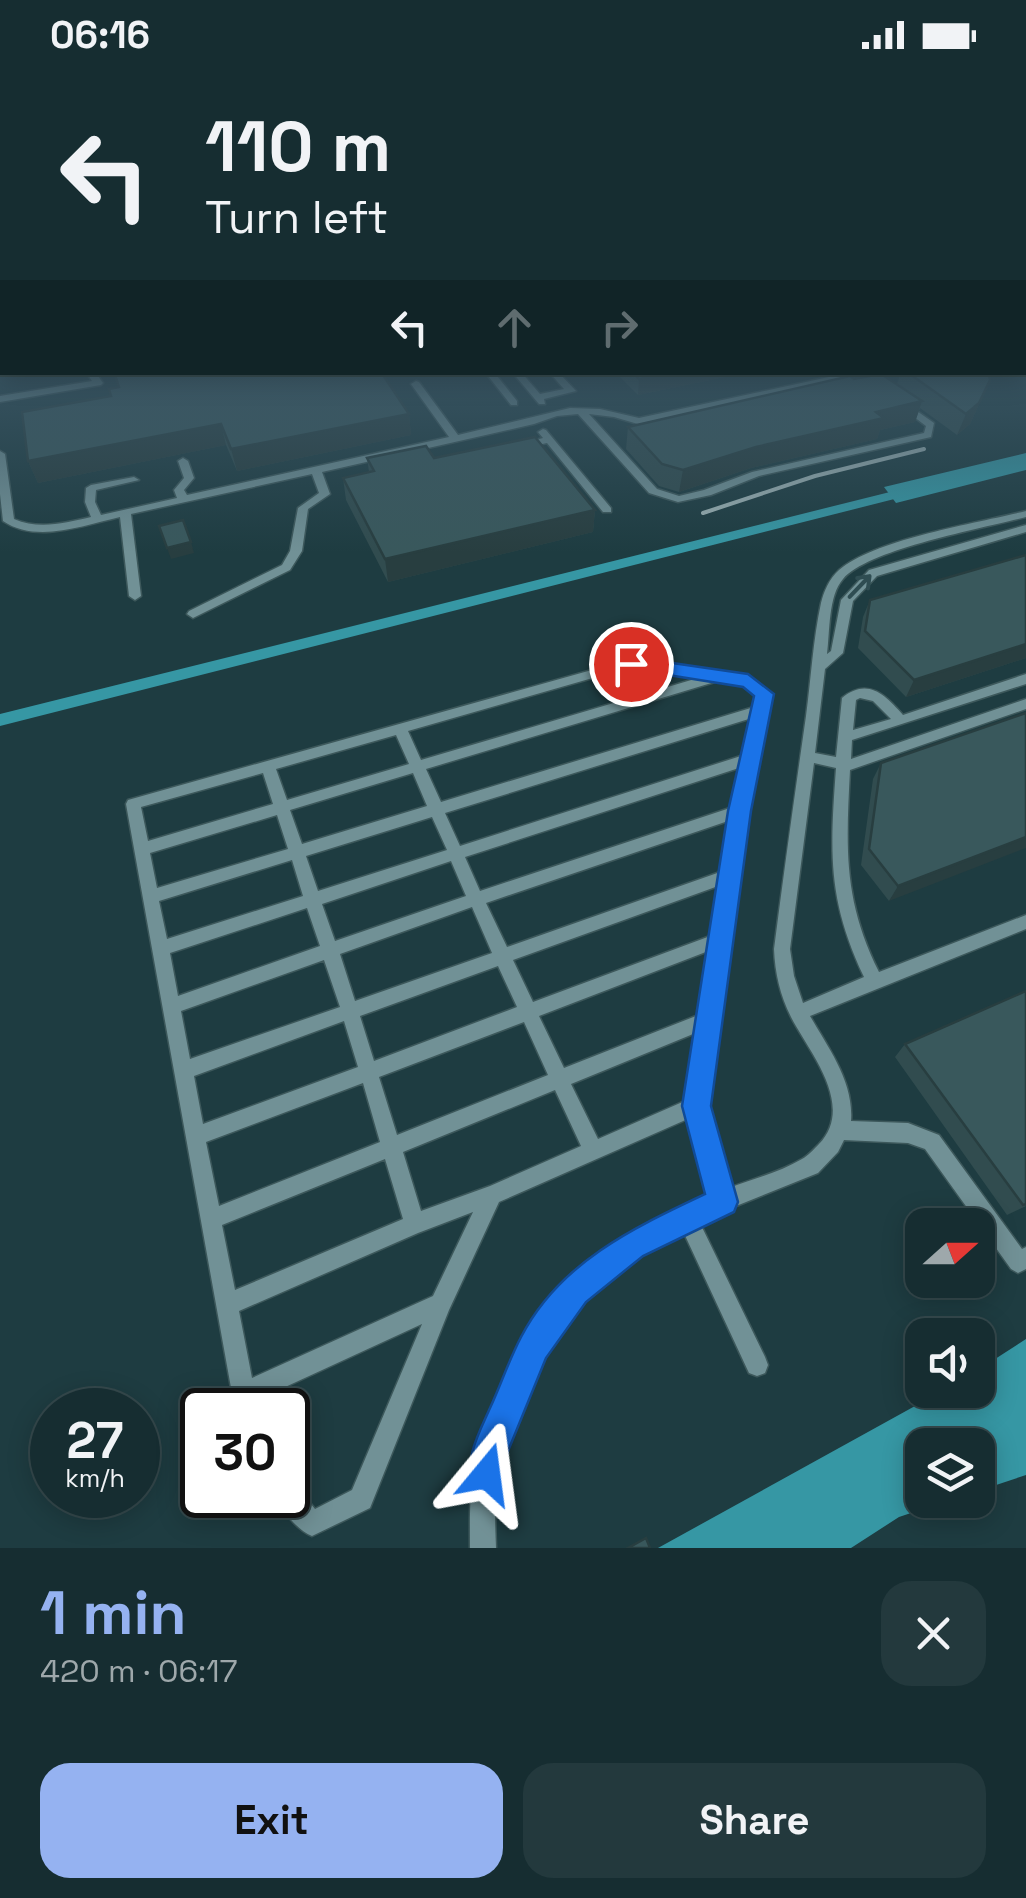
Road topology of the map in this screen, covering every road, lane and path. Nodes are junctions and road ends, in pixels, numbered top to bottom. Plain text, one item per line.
1 (438, 414) edge
2 (541, 414) edge
3 (568, 414) edge
4 (584, 414) edge
5 (617, 414) edge
6 (671, 414) edge
7 (916, 414) edge
8 (539, 418) junction
9 (456, 439) junction
10 (550, 440) junction
11 (514, 447) edge
12 (0, 454) edge
13 (182, 461) dead end
14 (316, 470) junction
15 (134, 480) dead end
16 (2, 485) edge
17 (183, 500) junction
18 (607, 510) dead end
19 (125, 513) junction
20 (1026, 514) edge
21 (97, 519) junction
22 (1026, 528) edge
23 (135, 596) dead end
24 (193, 614) dead end
25 (818, 668) junction
26 (722, 675) junction
27 (1026, 680) edge
28 (1026, 704) edge
29 (758, 711) junction
30 (900, 720) junction
31 (400, 728) junction
32 (847, 734) junction
33 (806, 756) junction
34 (749, 759) junction
35 (843, 764) junction
36 (268, 766) junction
37 (417, 767) junction
38 (282, 808) junction
39 (436, 808) junction
40 (740, 811) junction
41 (142, 850) junction
42 (296, 850) junction
43 (456, 853) junction
44 (730, 875) junction
45 (150, 897) junction
46 (476, 898) junction
47 (313, 901) junction
48 (1026, 922) edge
49 (721, 939) junction
50 (160, 949) junction
51 (330, 951) junction
52 (503, 956) junction
53 (875, 981) junction
54 (171, 1006) junction
55 (350, 1010) junction
56 (529, 1010) junction
57 (798, 1012) junction
58 (710, 1019) junction
59 (368, 1070) junction
60 (182, 1071) junction
61 (562, 1081) junction
62 (696, 1106) junction
63 (842, 1130) junction
64 (195, 1137) junction
65 (391, 1147) junction
66 (593, 1151) junction
67 (492, 1195) junction
68 (723, 1202) junction
69 (687, 1218) junction
70 (210, 1219) junction
71 (414, 1224) junction
72 (1026, 1258) edge
73 (441, 1304) junction
74 (227, 1306) junction
75 (757, 1364) dead end
76 (242, 1388) edge
77 (273, 1388) edge
78 (307, 1518) edge
79 (482, 1548) edge

1 - 9 street
2 - 8 street
3 - 8 street
4 - 7 street
5 - 6 street
8 - 9 street
8 - 10 street
9 - 14 street
10 - 11 street
10 - 18 street
12 - 16 street
13 - 17 street
14 - 17 street
14 - 24 street
15 - 21 street
16 - 21 street
17 - 19 street
19 - 21 street
19 - 23 street
20 - 25 street
25 -> 22 street
25 - 33 street
26 - 29 street
26 - 31 street
26 - 37 street
27 - 30 street
28 - 35 street
29 - 34 street
29 - 39 street
30 - 32 street
30 - 32 street
31 - 36 street
31 - 37 street
32 - 35 street
33 - 35 street
33 - 57 street
34 - 40 street
34 - 43 street
35 - 53 street
36 - 38 street
36 - 41 street
37 - 38 street
37 - 39 street
38 - 41 street
38 - 42 street
39 - 42 street
39 - 43 street
40 - 44 street
40 - 46 street
41 - 45 street
42 - 45 street
42 - 47 street
43 - 46 street
43 - 47 street
44 - 49 street
44 - 52 street
45 - 50 street
46 - 51 street
46 - 52 street
47 - 50 street
47 - 51 street
48 - 53 street
49 - 56 street
49 - 58 street
50 - 54 street
51 - 54 street
51 - 55 street
52 - 55 street
52 - 56 street
53 - 57 street
54 - 60 street
55 - 59 street
55 - 60 street
56 - 59 street
56 - 61 street
57 - 63 street
58 - 61 street
58 - 62 street
59 - 64 street
59 - 65 street
60 - 64 street
61 - 65 street
61 - 66 street
62 - 66 street
62 - 68 street
63 - 68 street
63 - 72 street
64 - 70 street
65 - 70 street
65 - 71 street
66 - 67 street
67 - 71 street
67 - 73 street
68 - 69 street
69 - 75 street
69 - 79 street
70 - 74 street
71 - 74 street
73 - 77 street
73 - 78 street
74 - 76 street

